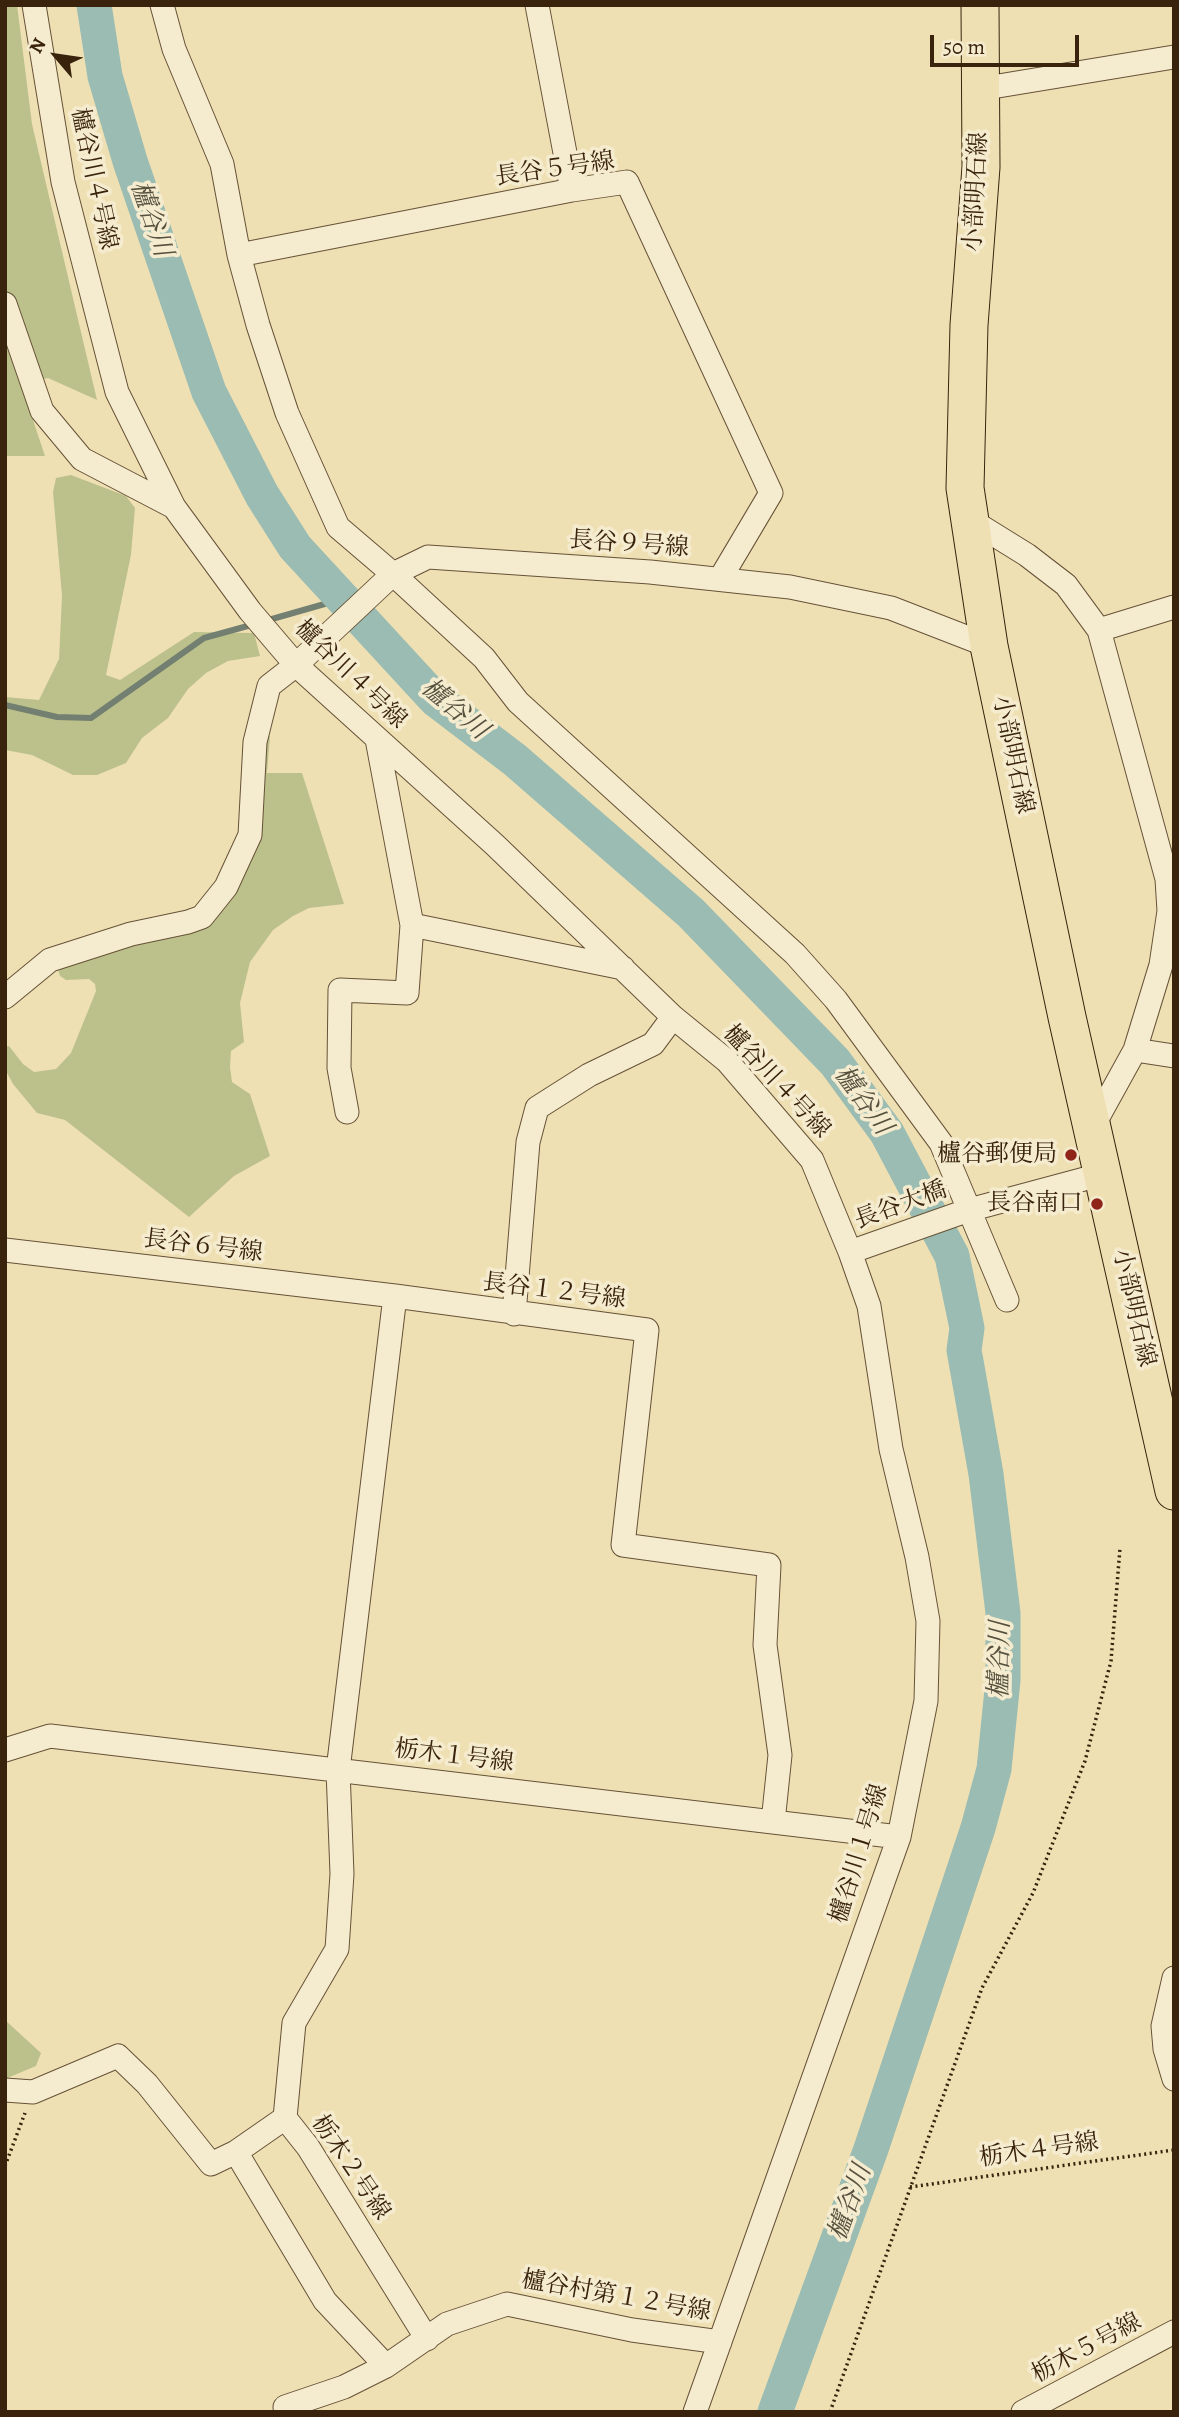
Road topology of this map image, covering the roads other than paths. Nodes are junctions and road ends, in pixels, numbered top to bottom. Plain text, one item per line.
1 (34, 5) edge
2 (162, 5) edge
3 (537, 5) edge
4 (980, 5) edge
5 (1174, 57) edge
6 (980, 89) junction
7 (572, 190) junction
8 (239, 255) junction
9 (5, 304) edge
10 (174, 507) junction
11 (969, 519) junction
12 (393, 574) junction
13 (720, 579) junction
14 (1174, 607) edge
15 (1099, 631) junction
16 (989, 646) junction
17 (296, 666) junction
18 (377, 739) junction
19 (1170, 876) edge
20 (412, 925) junction
21 (623, 968) junction
22 (5, 997) edge
23 (673, 1017) junction
24 (1135, 1050) junction
25 (1174, 1056) edge
26 (347, 1112) dead end
27 (1092, 1128) junction
28 (1103, 1174) junction
29 (969, 1210) junction
30 (5, 1250) edge
31 (850, 1252) junction
32 (396, 1296) junction
33 (1007, 1300) dead end
34 (514, 1314) junction
35 (1167, 1434) edge
36 (1174, 1491) edge
37 (5, 1750) edge
38 (338, 1770) junction
39 (773, 1822) junction
40 (899, 1837) junction
41 (1174, 1978) edge
42 (1174, 2079) edge
43 (5, 2090) edge
44 (285, 2118) junction
45 (236, 2152) junction
46 (1174, 2332) edge
47 (427, 2339) junction
48 (720, 2342) junction
49 (386, 2366) junction
50 (285, 2409) edge
51 (701, 2410) edge
52 (1023, 2412) edge

1 - 10 street, 櫨谷川４号線
2 - 8 street
3 - 7 street
4 - 6 main road, 小部明石線
5 - 6 street
6 - 11 main road, 小部明石線
7 - 8 street, 長谷５号線
7 - 13 street, 長谷５号線
8 - 12 street
9 - 10 street
10 - 17 street, 櫨谷川４号線
11 - 15 street
11 - 16 main road, 小部明石線
12 - 13 street, 長谷９号線
12 - 17 street, 長谷９号線
12 - 29 street
13 - 16 street, 長谷９号線
14 - 15 street
15 - 19 street
16 - 27 main road, 小部明石線
17 - 18 street, 櫨谷川４号線
17 - 22 street, 長谷９号線
18 - 20 street
18 - 21 street, 櫨谷川４号線
19 - 24 street
20 - 21 street
20 - 26 street
21 - 23 street, 櫨谷川４号線
23 - 31 street, 櫨谷川４号線
23 - 34 street
24 - 25 street
24 - 27 street
27 - 28 main road, 小部明石線
28 - 29 street, 長谷大橋
28 - 35 main road, 小部明石線
29 - 31 street, 長谷大橋
29 - 33 street
30 - 32 street, 長谷６号線
31 - 40 street, 櫨谷川１号線
32 - 34 street, 長谷１２号線
32 - 38 street
34 - 39 street, 長谷１２号線
35 - 36 main road, 小部明石線
37 - 38 street, 栃木１号線
38 - 39 street, 栃木１号線
38 - 44 street, 栃木２号線
39 - 40 street, 栃木１号線
40 - 48 street, 櫨谷川１号線
41 - 42 street
43 - 45 street
44 - 45 street
44 - 47 street, 栃木２号線
45 - 49 street
46 - 52 street, 栃木５号線
47 - 48 street, 櫨谷村第１２号線
47 - 49 street, 櫨谷村第１２号線
48 - 51 street, 櫨谷川１号線
49 - 50 street, 櫨谷村第１２号線

